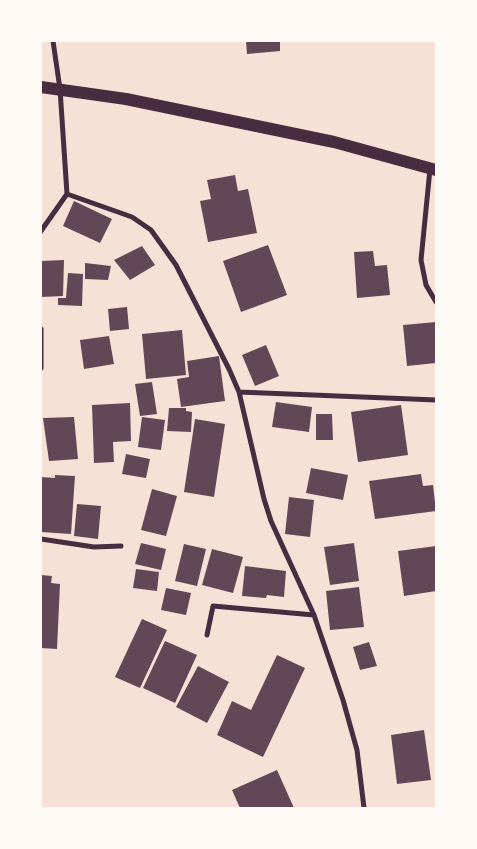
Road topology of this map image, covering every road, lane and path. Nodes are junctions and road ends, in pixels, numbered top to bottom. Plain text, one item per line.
1 (52, 41) edge
2 (41, 87) edge
3 (60, 89) junction
4 (433, 169) edge
5 (66, 194) junction
6 (41, 231) edge
7 (436, 302) edge
8 (41, 329) edge
9 (41, 368) edge
10 (239, 392) junction
11 (436, 400) edge
12 (41, 539) edge
13 (121, 546) dead end
14 (314, 615) junction
15 (207, 635) dead end
16 (364, 808) edge

1 - 3 street
2 - 3 main road
3 - 4 main road
3 - 5 street
4 - 7 street
5 - 6 street
5 - 10 street
8 - 9 street
10 - 11 street
10 - 14 street
12 - 13 street
14 - 15 street
14 - 16 street

